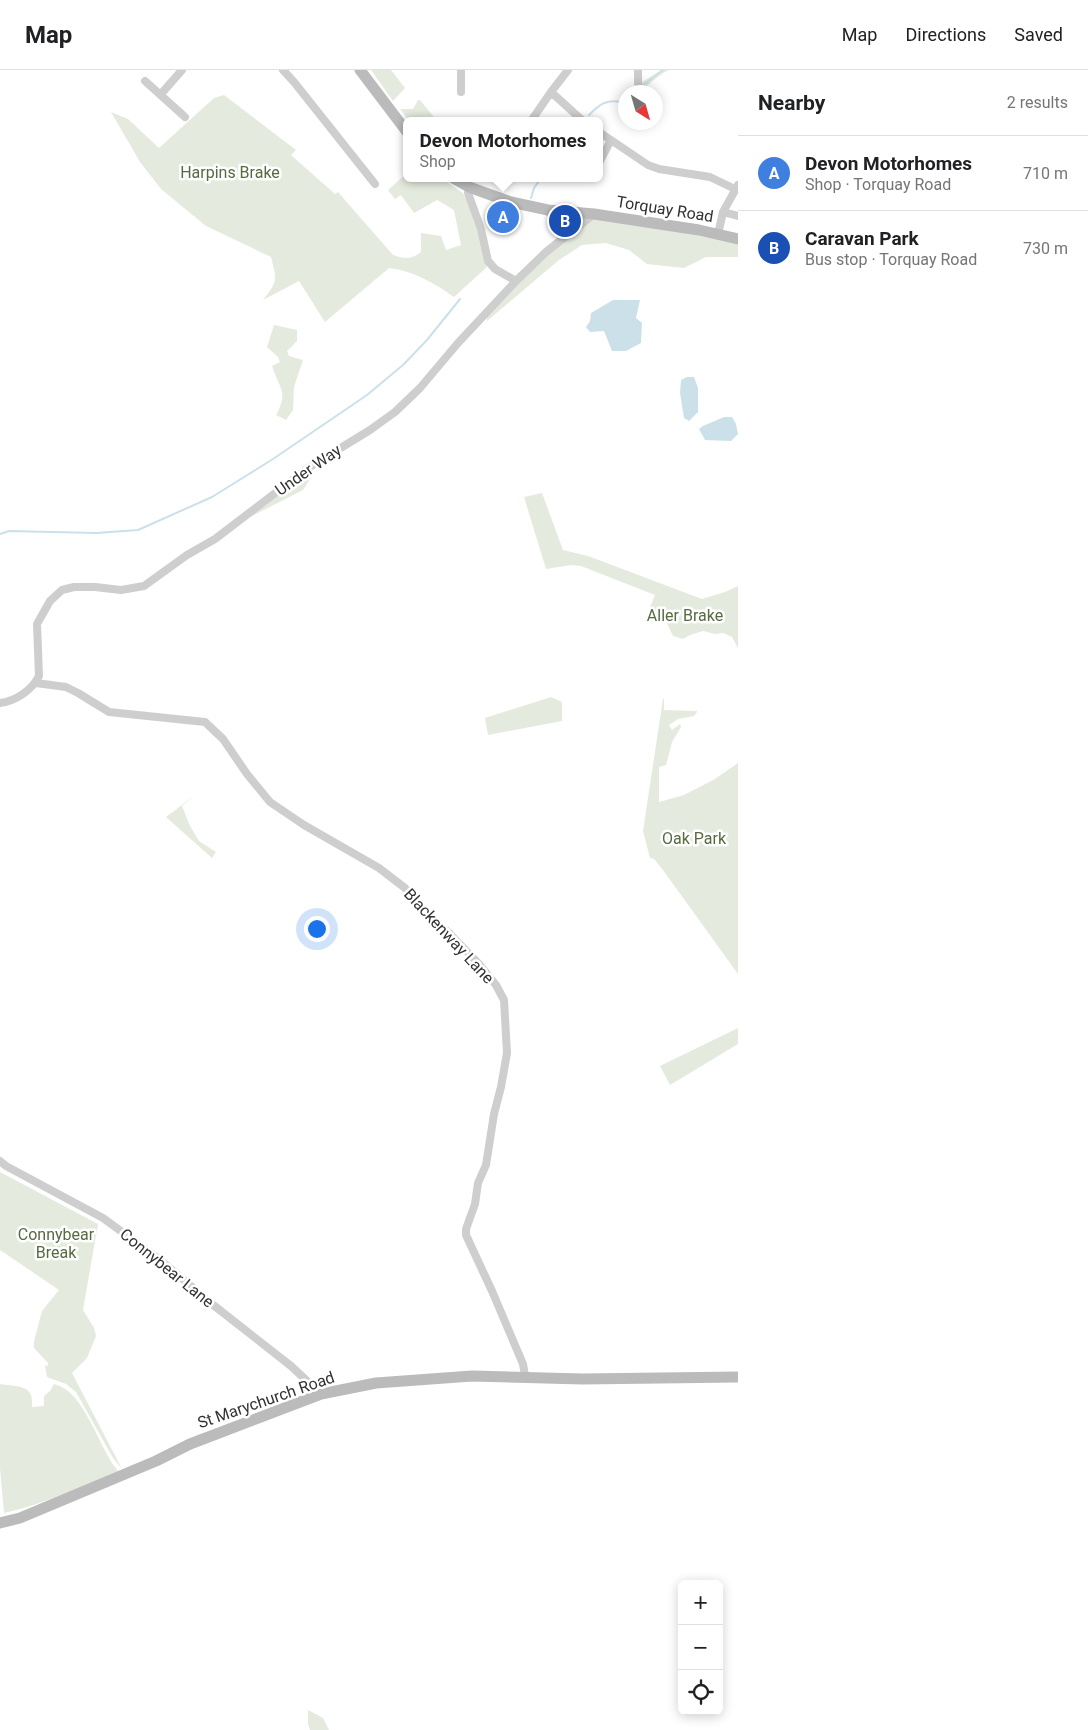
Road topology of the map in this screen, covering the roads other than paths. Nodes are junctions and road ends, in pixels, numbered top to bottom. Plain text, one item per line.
1 (182, 70) edge
2 (283, 70) edge
3 (360, 70) edge
4 (461, 70) edge
5 (568, 70) edge
6 (638, 70) edge
7 (145, 81) dead end
8 (638, 83) dead end
9 (461, 92) dead end
10 (551, 92) junction
11 (161, 94) junction
12 (185, 117) dead end
13 (533, 117) edge
14 (579, 117) edge
15 (403, 127) edge
16 (603, 135) edge
17 (611, 140) junction
18 (603, 155) edge
19 (460, 182) edge
20 (375, 184) dead end
21 (469, 187) junction
22 (736, 187) edge
23 (723, 212) junction
24 (594, 214) junction
25 (738, 216) edge
26 (718, 234) junction
27 (738, 239) edge
28 (516, 280) junction
29 (36, 683) junction
30 (0, 703) edge
31 (0, 1161) edge
32 (525, 1376) junction
33 (738, 1377) edge
34 (321, 1394) junction
35 (0, 1523) edge

1 - 11 street
2 - 20 street
3 - 15 street
4 - 9 street
5 - 10 street
6 - 8 street
7 - 11 street
10 - 13 street
10 - 14 street
11 - 12 street
16 - 17 street
17 - 18 street
17 - 22 street
19 - 21 street, Torquay Road
21 - 24 street, Torquay Road
21 - 28 street
22 - 23 street
23 - 25 street
23 - 26 street
24 - 26 street, Torquay Road
24 - 28 street, Under Way
26 - 27 street, Torquay Road
28 - 29 street, Under Way
29 - 30 street
29 - 32 street, Blackenway Lane
31 - 34 street, Connybear Lane
32 - 33 street, St Marychurch Road
32 - 34 street, St Marychurch Road
34 - 35 street, St Marychurch Road

